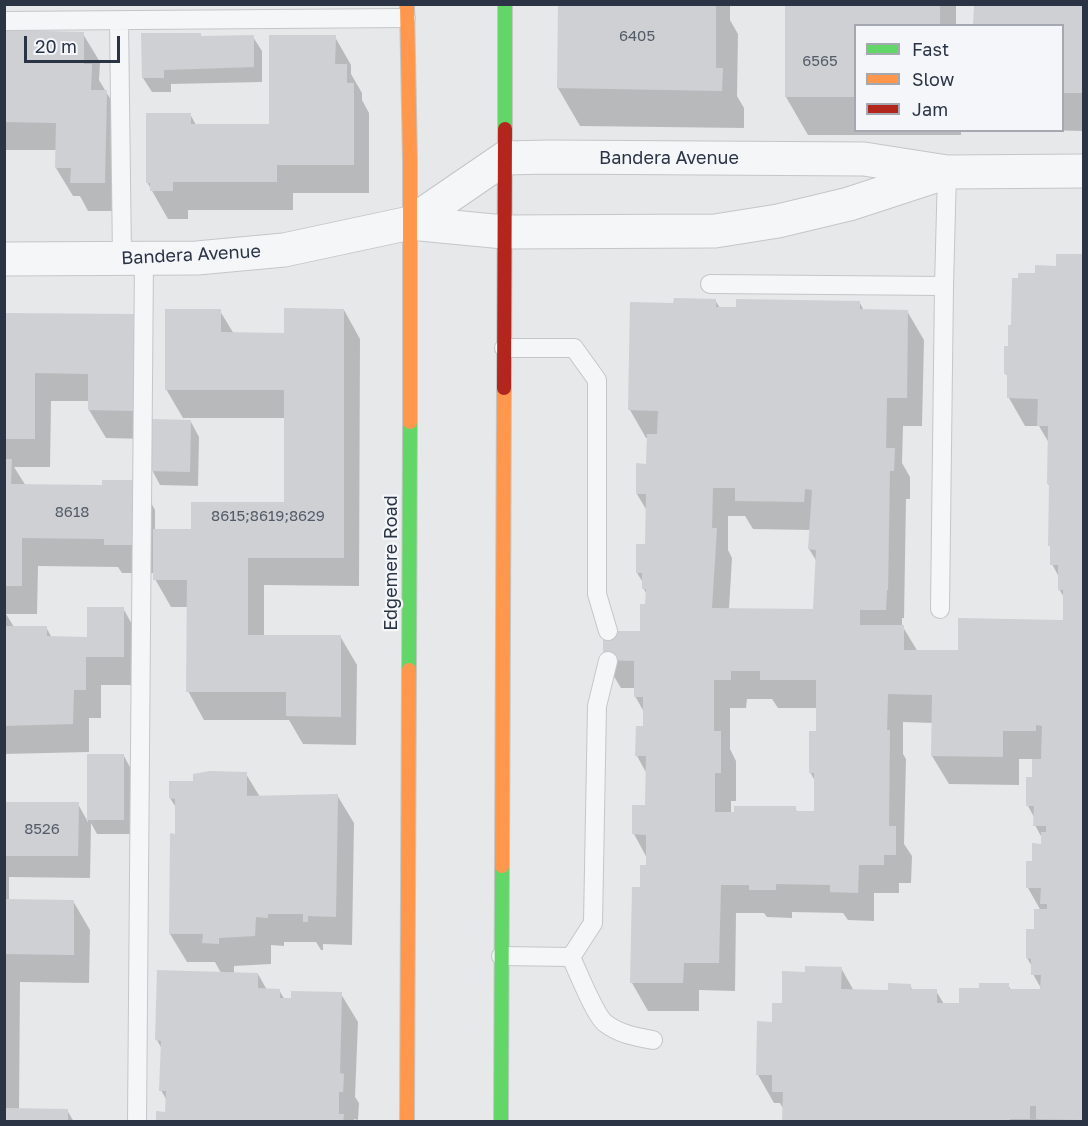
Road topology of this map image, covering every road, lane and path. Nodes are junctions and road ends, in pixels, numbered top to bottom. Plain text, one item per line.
1 (505, 4) edge
2 (407, 11) edge
3 (4, 21) edge
4 (119, 21) junction
5 (505, 158) junction
6 (1083, 171) edge
7 (947, 172) junction
8 (410, 223) junction
9 (504, 232) junction
10 (133, 258) junction
11 (4, 259) edge
12 (710, 284) dead end
13 (944, 286) junction
14 (504, 348) junction
15 (940, 609) dead end
16 (608, 631) dead end
17 (608, 661) dead end
18 (501, 956) junction
19 (571, 957) junction
20 (653, 1040) dead end
21 (137, 1122) edge
22 (407, 1122) edge
23 (501, 1122) edge

1 - 5 street
2 - 4 lane
2 - 8 street, Edgemere Road
3 - 4 lane
4 - 10 lane
5 - 7 street, Bandera Avenue
5 - 8 street, Bandera Avenue
5 - 9 street
6 - 7 street, Bandera Avenue
7 - 9 street, Bandera Avenue
7 - 13 lane
8 - 9 street, Bandera Avenue
8 - 10 street, Bandera Avenue
8 - 22 street, Edgemere Road
9 - 14 street
10 - 11 street, Bandera Avenue
10 - 21 lane
12 - 13 lane
13 - 15 lane
14 - 16 lane
14 - 18 street
17 - 19 lane
18 - 19 lane
18 - 23 street
19 - 20 lane

